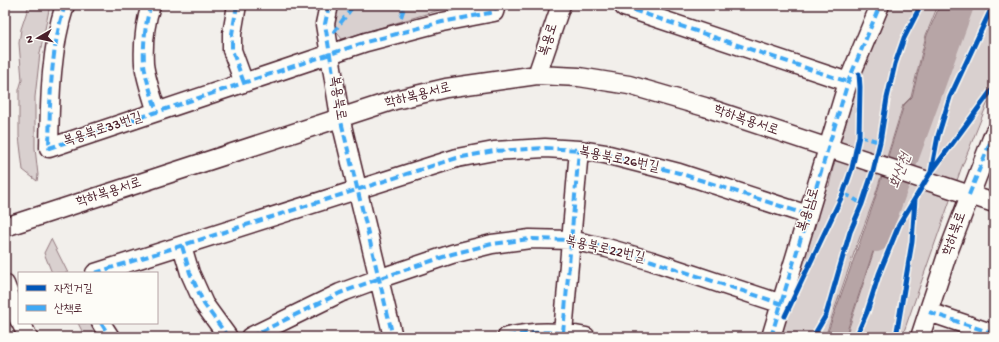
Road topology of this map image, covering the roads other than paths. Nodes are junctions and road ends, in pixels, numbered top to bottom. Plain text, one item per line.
1 (65, 5) edge
2 (151, 5) edge
3 (237, 5) edge
4 (329, 5) edge
5 (496, 5) edge
6 (561, 5) edge
7 (880, 5) edge
8 (624, 6) edge
9 (330, 55) junction
10 (537, 75) junction
11 (848, 82) junction
12 (244, 83) junction
13 (157, 112) junction
14 (340, 117) junction
15 (994, 132) edge
16 (579, 150) junction
17 (833, 150) junction
18 (357, 190) junction
19 (969, 195) junction
20 (994, 203) edge
21 (808, 216) junction
22 (5, 227) edge
23 (571, 240) junction
24 (182, 246) junction
25 (98, 272) edge
26 (378, 279) junction
27 (5, 284) edge
28 (782, 304) junction
29 (928, 312) junction
30 (18, 317) edge
31 (22, 324) edge
32 (102, 324) edge
33 (563, 332) junction
34 (994, 334) edge
35 (28, 337) edge
36 (110, 337) edge
37 (228, 337) edge
38 (250, 337) edge
39 (393, 337) edge
40 (507, 337) edge
41 (586, 337) edge
42 (771, 337) edge
43 (920, 337) edge

1 - 13 street, 복용북로33번길
2 - 13 street, 복용북로33번길
3 - 12 street
4 - 9 street, 복용북로
5 - 9 street, 복용북로33번길
6 - 10 street, 복용로
7 - 11 street, 복용남로
8 - 11 street
9 - 12 street, 복용북로33번길
9 - 14 street, 복용북로
10 - 14 street, 학하복용서로
10 - 17 street, 학하복용서로
11 - 17 street, 복용남로
12 - 13 street, 복용북로33번길
14 - 18 street, 복용북로
14 - 22 street, 학하복용서로
15 - 19 street, 학하북로
16 - 18 street, 복용북로26번길
16 - 21 street, 복용북로26번길
16 - 23 street
17 - 19 street, 학하복용서로
17 - 21 street, 복용남로
18 - 24 street
18 - 26 street, 복용북로
19 - 20 street
19 - 29 street, 학하북로
21 - 28 street, 복용남로
23 - 26 street, 복용북로22번길
23 - 28 street, 복용북로22번길
23 - 33 street
24 - 25 street
24 - 37 street
26 - 38 street
26 - 39 street, 복용북로
27 - 30 street
28 - 42 street, 복용남로
29 - 34 street
29 - 43 street, 학하북로
31 - 35 street
32 - 36 street
33 - 40 street
33 - 41 street

